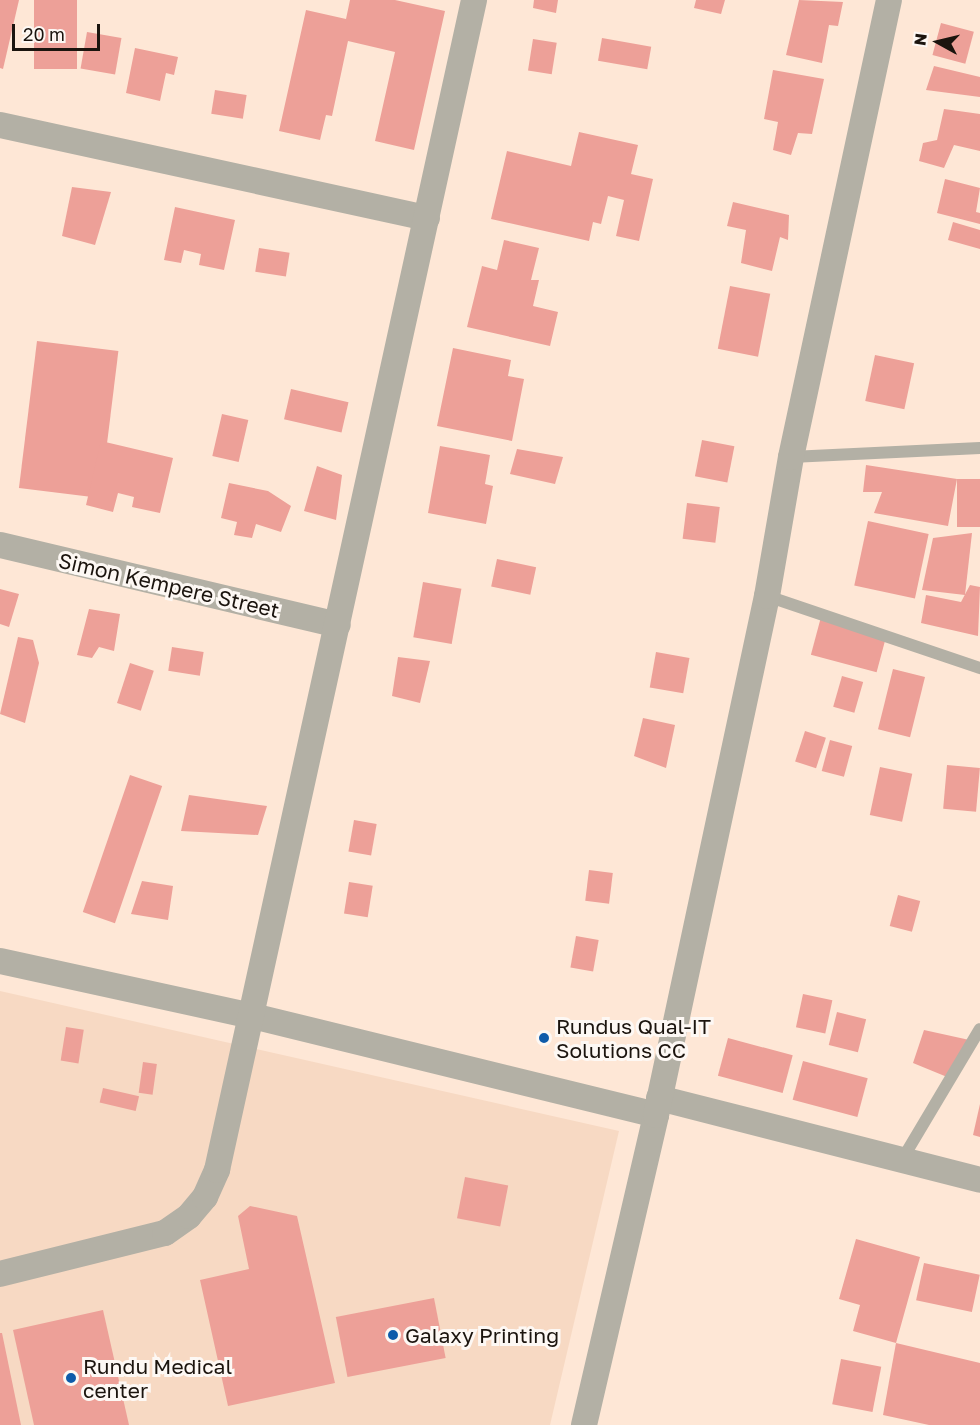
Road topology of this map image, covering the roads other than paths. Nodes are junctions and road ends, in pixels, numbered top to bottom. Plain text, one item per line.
1 (474, 0) edge
2 (890, 0) edge
3 (0, 125) edge
4 (427, 218) junction
5 (980, 448) edge
6 (790, 457) junction
7 (0, 545) edge
8 (766, 596) junction
9 (338, 625) junction
10 (980, 668) edge
11 (0, 961) edge
12 (253, 1016) junction
13 (980, 1029) edge
14 (657, 1107) junction
15 (903, 1158) junction
16 (980, 1180) edge
17 (0, 1274) edge
18 (584, 1425) edge

1 - 4 street
2 - 6 street
3 - 4 street
4 - 9 street
5 - 6 lane
6 - 8 street
7 - 9 street, Simon Kempere Street
8 - 10 lane
8 - 14 street
9 - 12 street
11 - 12 street
12 - 14 street
12 - 17 street
13 - 15 lane
14 - 15 street
14 - 18 street
15 - 16 street

